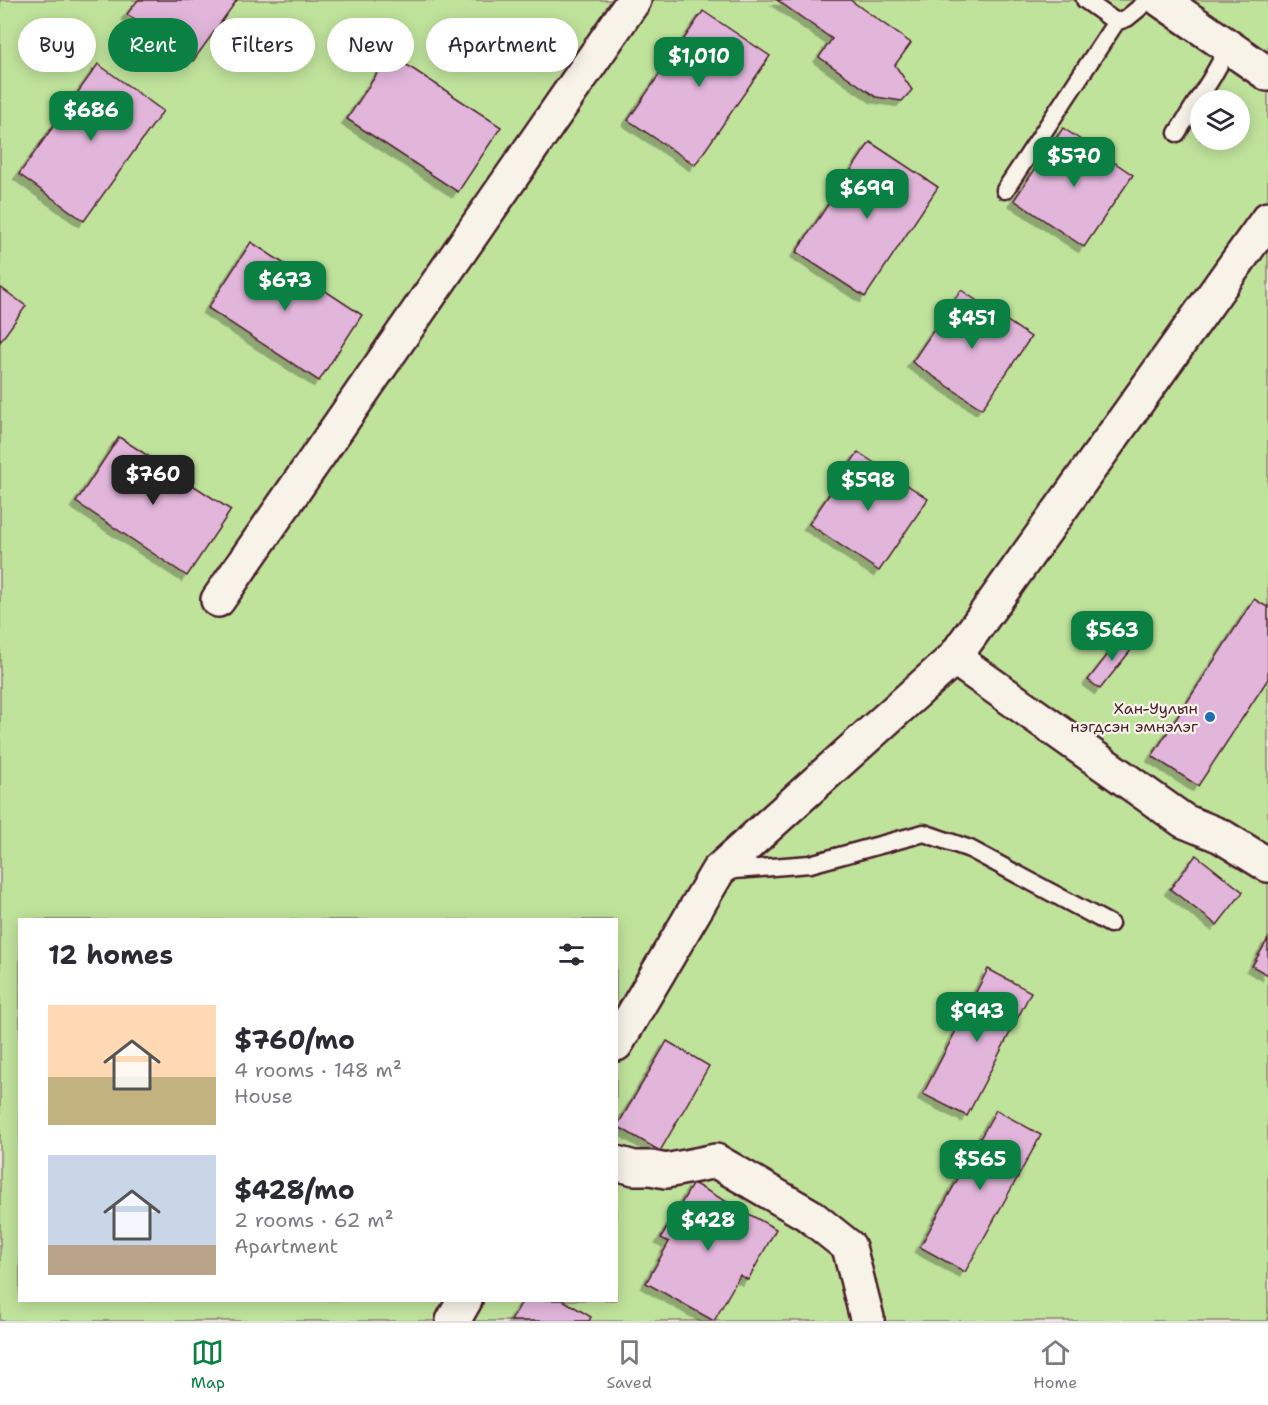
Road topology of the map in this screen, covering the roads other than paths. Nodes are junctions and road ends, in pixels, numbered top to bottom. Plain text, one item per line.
1 (634, 0) edge
2 (1085, 0) edge
3 (1149, 0) edge
4 (1161, 0) edge
5 (1116, 22) junction
6 (1229, 47) junction
7 (1268, 74) edge
8 (1177, 133) dead end
9 (1005, 190) dead end
10 (1268, 219) edge
11 (218, 600) dead end
12 (954, 658) junction
13 (1268, 865) edge
14 (718, 872) junction
15 (1110, 924) dead end
16 (618, 1041) edge
17 (618, 1164) edge
18 (464, 1302) edge
19 (869, 1320) edge
20 (453, 1321) edge

1 - 11 street
2 - 5 lane
3 - 5 lane
4 - 6 street
5 - 9 lane
6 - 7 street
6 - 8 lane
10 - 12 street
12 - 13 street
12 - 14 street
14 - 15 lane
14 - 16 street
17 - 19 street
18 - 20 street

